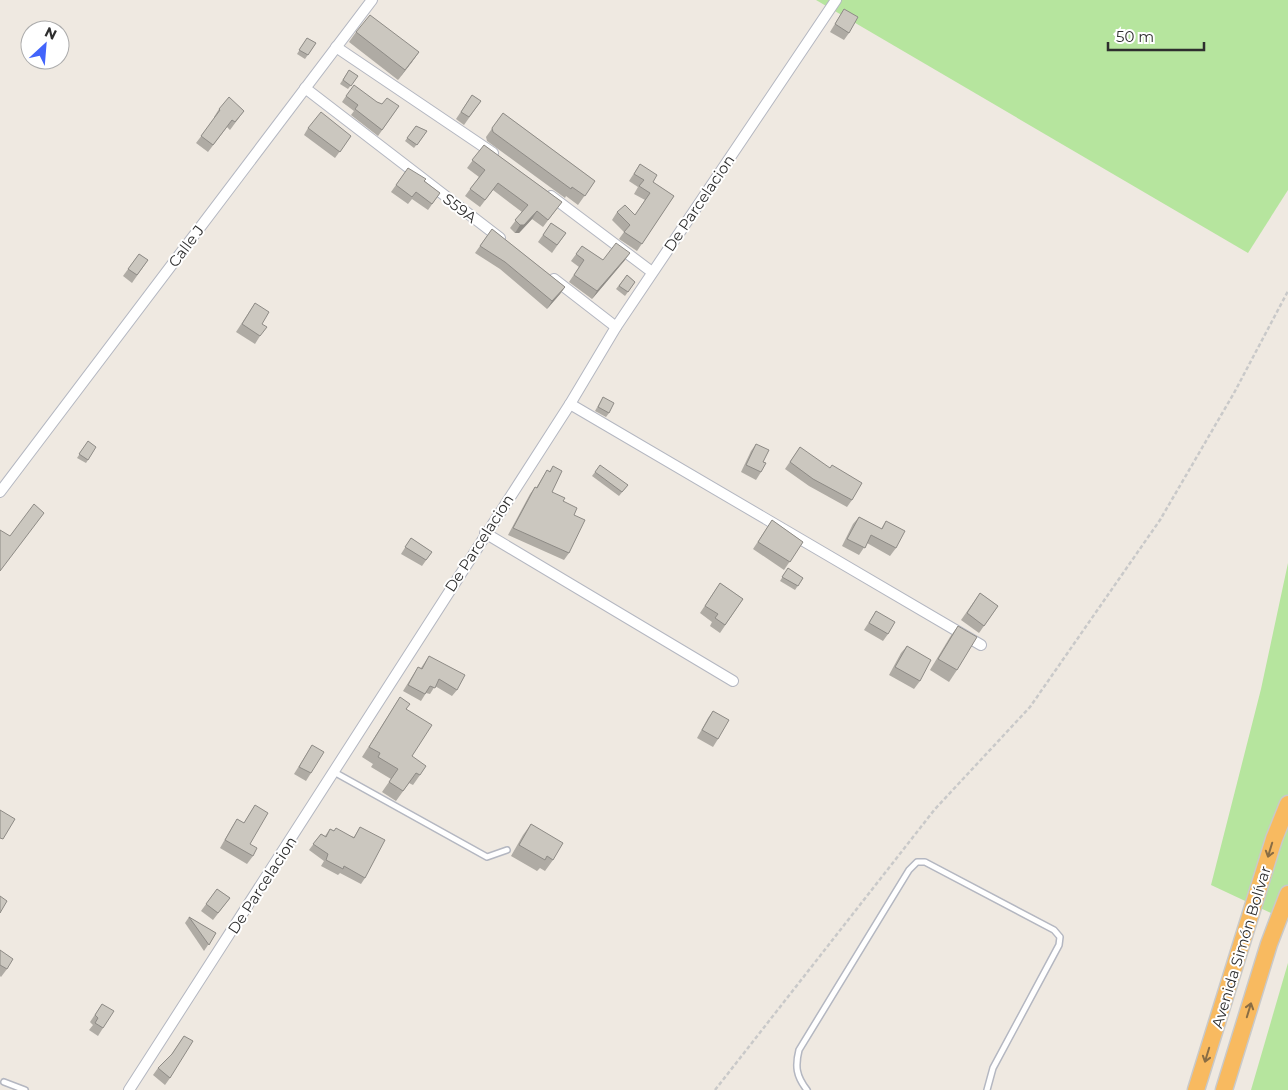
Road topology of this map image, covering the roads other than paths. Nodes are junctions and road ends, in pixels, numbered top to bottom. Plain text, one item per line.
1 (372, 0) edge
2 (836, 0) edge
3 (336, 47) junction
4 (305, 88) junction
5 (500, 158) edge
6 (546, 192) edge
7 (507, 243) edge
8 (652, 272) junction
9 (546, 273) edge
10 (616, 327) junction
11 (570, 404) junction
12 (0, 492) edge
13 (485, 533) junction
14 (981, 645) dead end
15 (733, 681) dead end
16 (334, 772) junction
17 (1288, 804) edge
18 (507, 850) dead end
19 (1288, 894) edge
20 (4, 1082) dead end
21 (25, 1090) edge
22 (129, 1090) edge
23 (807, 1090) edge
24 (987, 1090) edge
25 (1196, 1090) edge
26 (1224, 1090) edge

1 - 3 street, Calle J
2 - 8 street, De Parcelacion
3 - 4 street, Calle J
3 - 5 street
4 - 7 street, S59A
4 - 12 street, Calle J
6 - 8 street
8 - 10 street, De Parcelacion
9 - 10 street
10 - 11 street, De Parcelacion
11 - 13 street, De Parcelacion
11 - 14 street
13 - 15 street
13 - 16 street, De Parcelacion
16 - 18 lane
16 - 22 street, De Parcelacion
17 -> 25 highway, Avenida Simón Bolívar
26 -> 19 highway, Avenida Simón Bolívar
20 - 21 lane
23 - 24 lane

